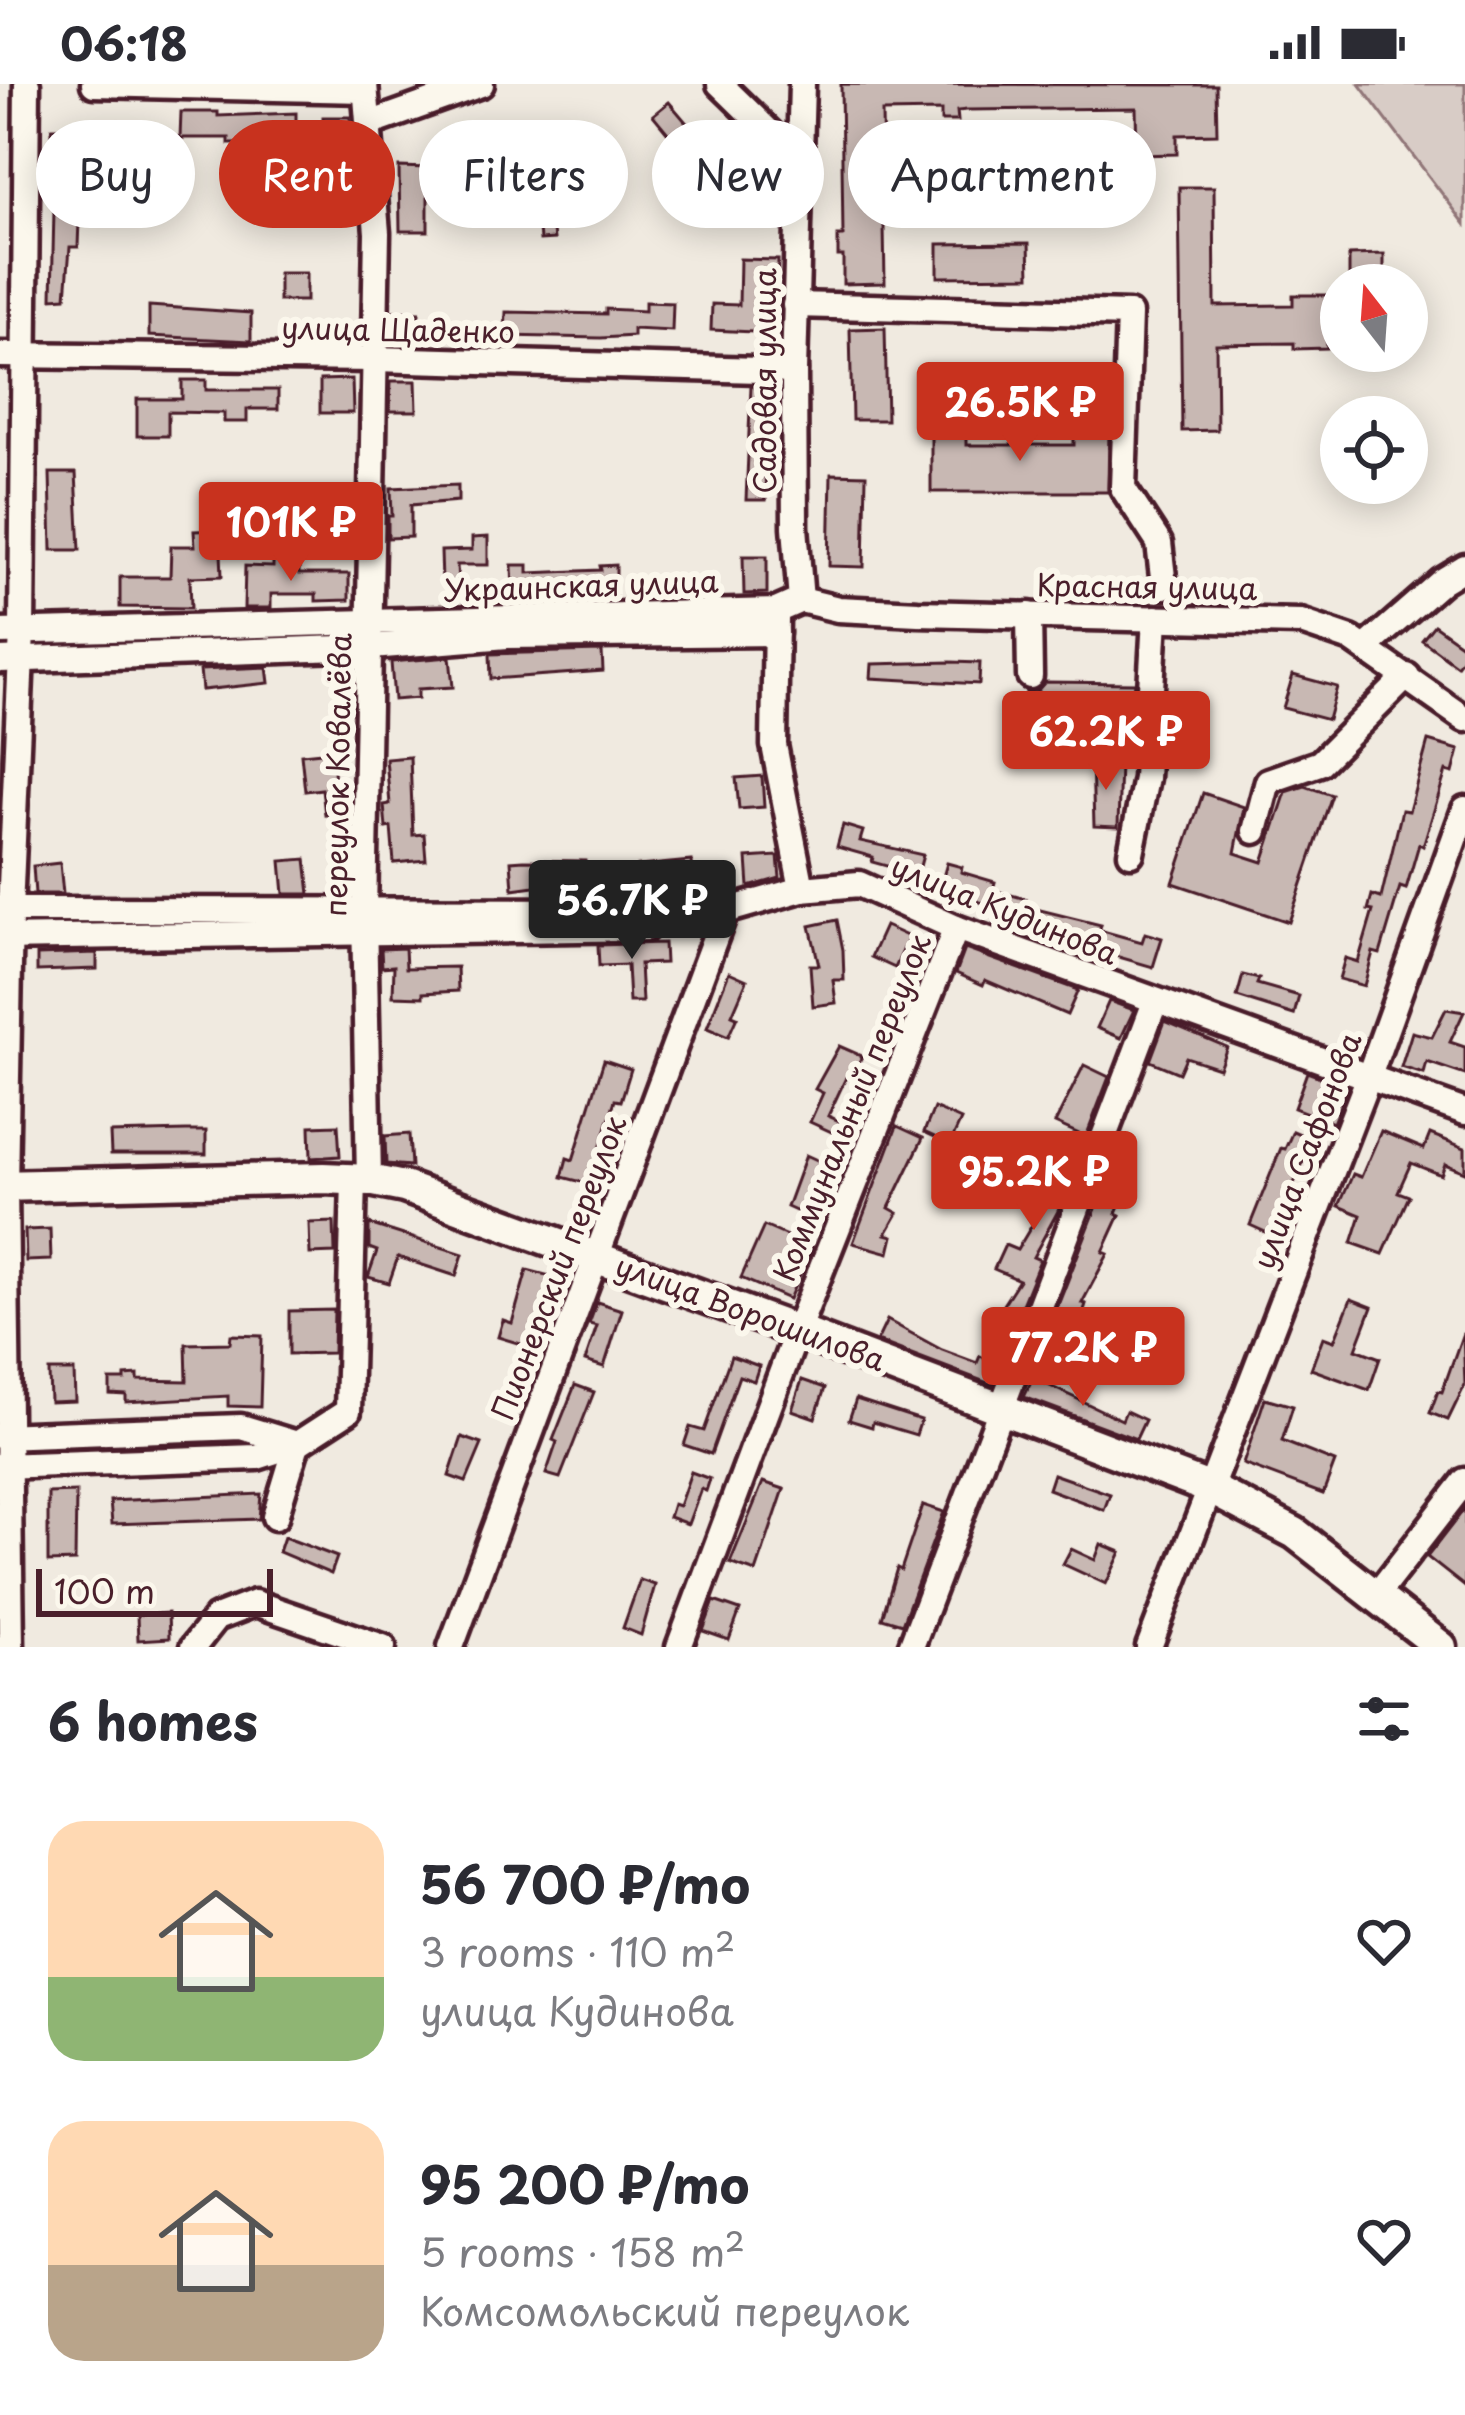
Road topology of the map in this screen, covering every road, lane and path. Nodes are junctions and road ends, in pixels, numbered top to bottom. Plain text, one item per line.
1 (27, 84) edge
2 (94, 84) edge
3 (481, 84) edge
4 (720, 84) edge
5 (802, 84) edge
6 (365, 87) edge
7 (369, 120) edge
8 (380, 120) edge
9 (757, 120) edge
10 (801, 120) edge
11 (377, 228) edge
12 (798, 228) edge
13 (795, 305) junction
14 (13, 356) edge
15 (374, 359) junction
16 (794, 371) junction
17 (1465, 567) edge
18 (1164, 586) dead end
19 (802, 600) junction
20 (1029, 615) junction
21 (1155, 617) junction
22 (776, 622) junction
23 (11, 632) edge
24 (371, 636) junction
25 (1365, 648) junction
26 (10, 660) edge
27 (1030, 676) dead end
28 (1407, 676) junction
29 (1465, 719) edge
30 (1465, 808) edge
31 (1255, 831) dead end
32 (1131, 853) dead end
33 (802, 889) junction
34 (5, 910) edge
35 (724, 919) junction
36 (366, 923) junction
37 (956, 928) junction
38 (5, 938) edge
39 (1156, 1002) junction
40 (1370, 1076) junction
41 (1465, 1112) edge
42 (362, 1179) junction
43 (2, 1186) edge
44 (595, 1256) junction
45 (797, 1331) junction
46 (1002, 1409) junction
47 (5, 1436) edge
48 (297, 1444) junction
49 (5, 1466) edge
50 (1465, 1481) edge
51 (1209, 1488) junction
52 (275, 1517) dead end
53 (1375, 1597) junction
54 (10, 1647) edge
55 (193, 1647) edge
56 (383, 1647) edge
57 (451, 1647) edge
58 (679, 1647) edge
59 (911, 1647) edge
60 (1148, 1647) edge
61 (1441, 1647) edge

1 - 14 street
2 - 6 street
3 - 8 street
4 - 9 street
5 - 10 street, Садовая улица
6 - 7 street, переулок Ковалёва
11 - 15 street, переулок Ковалёва
12 - 13 street, Садовая улица
13 - 16 street, Садовая улица
13 - 18 street
14 - 15 street, улица Щаденко
14 - 23 street
15 - 16 street, улица Щаденко
15 - 24 street, переулок Ковалёва
16 - 19 street, Садовая улица
17 - 25 street
19 - 20 street, Красная улица
19 - 22 street, Украинская улица
20 - 21 street, Красная улица
20 - 27 street
21 - 25 street, Красная улица
21 - 32 street
22 - 24 street, Украинская улица
22 - 33 street
23 - 24 street, Украинская улица
23 - 26 street
24 - 26 street, Украинская улица
24 - 36 street, переулок Ковалёва
25 - 28 street, Красная улица
26 - 34 street
28 - 29 street, Красная улица
28 - 31 street
30 - 40 street, улица Сафонова
33 - 35 street, улица Кудинова
33 - 37 street, улица Кудинова
34 - 36 street, улица Кудинова
34 - 38 street
35 - 36 street, улица Кудинова
35 - 44 street, Пионерский переулок
36 - 38 street, улица Кудинова
36 - 42 street, переулок Ковалёва
37 - 39 street, улица Кудинова
37 - 45 street, Коммунальный переулок
38 - 43 street
39 - 40 street, улица Кудинова
39 - 46 street
40 - 41 street, улица Кудинова
40 - 51 street, улица Сафонова
42 - 43 main road, улица Ворошилова
42 - 44 main road, улица Ворошилова
42 - 48 street, переулок Ковалёва
43 - 47 street
44 - 45 main road, улица Ворошилова
44 - 57 street, Пионерский переулок
45 - 46 main road, улица Ворошилова
45 - 58 street, Коммунальный переулок
46 - 51 main road, улица Ворошилова
46 - 59 street
47 - 48 street
47 - 49 street
48 - 49 street
48 - 52 street
49 - 54 street
50 - 53 street
51 - 53 main road, улица Ворошилова
51 - 60 street, улица Сафонова
53 - 61 main road, улица Ворошилова
55 - 56 street

